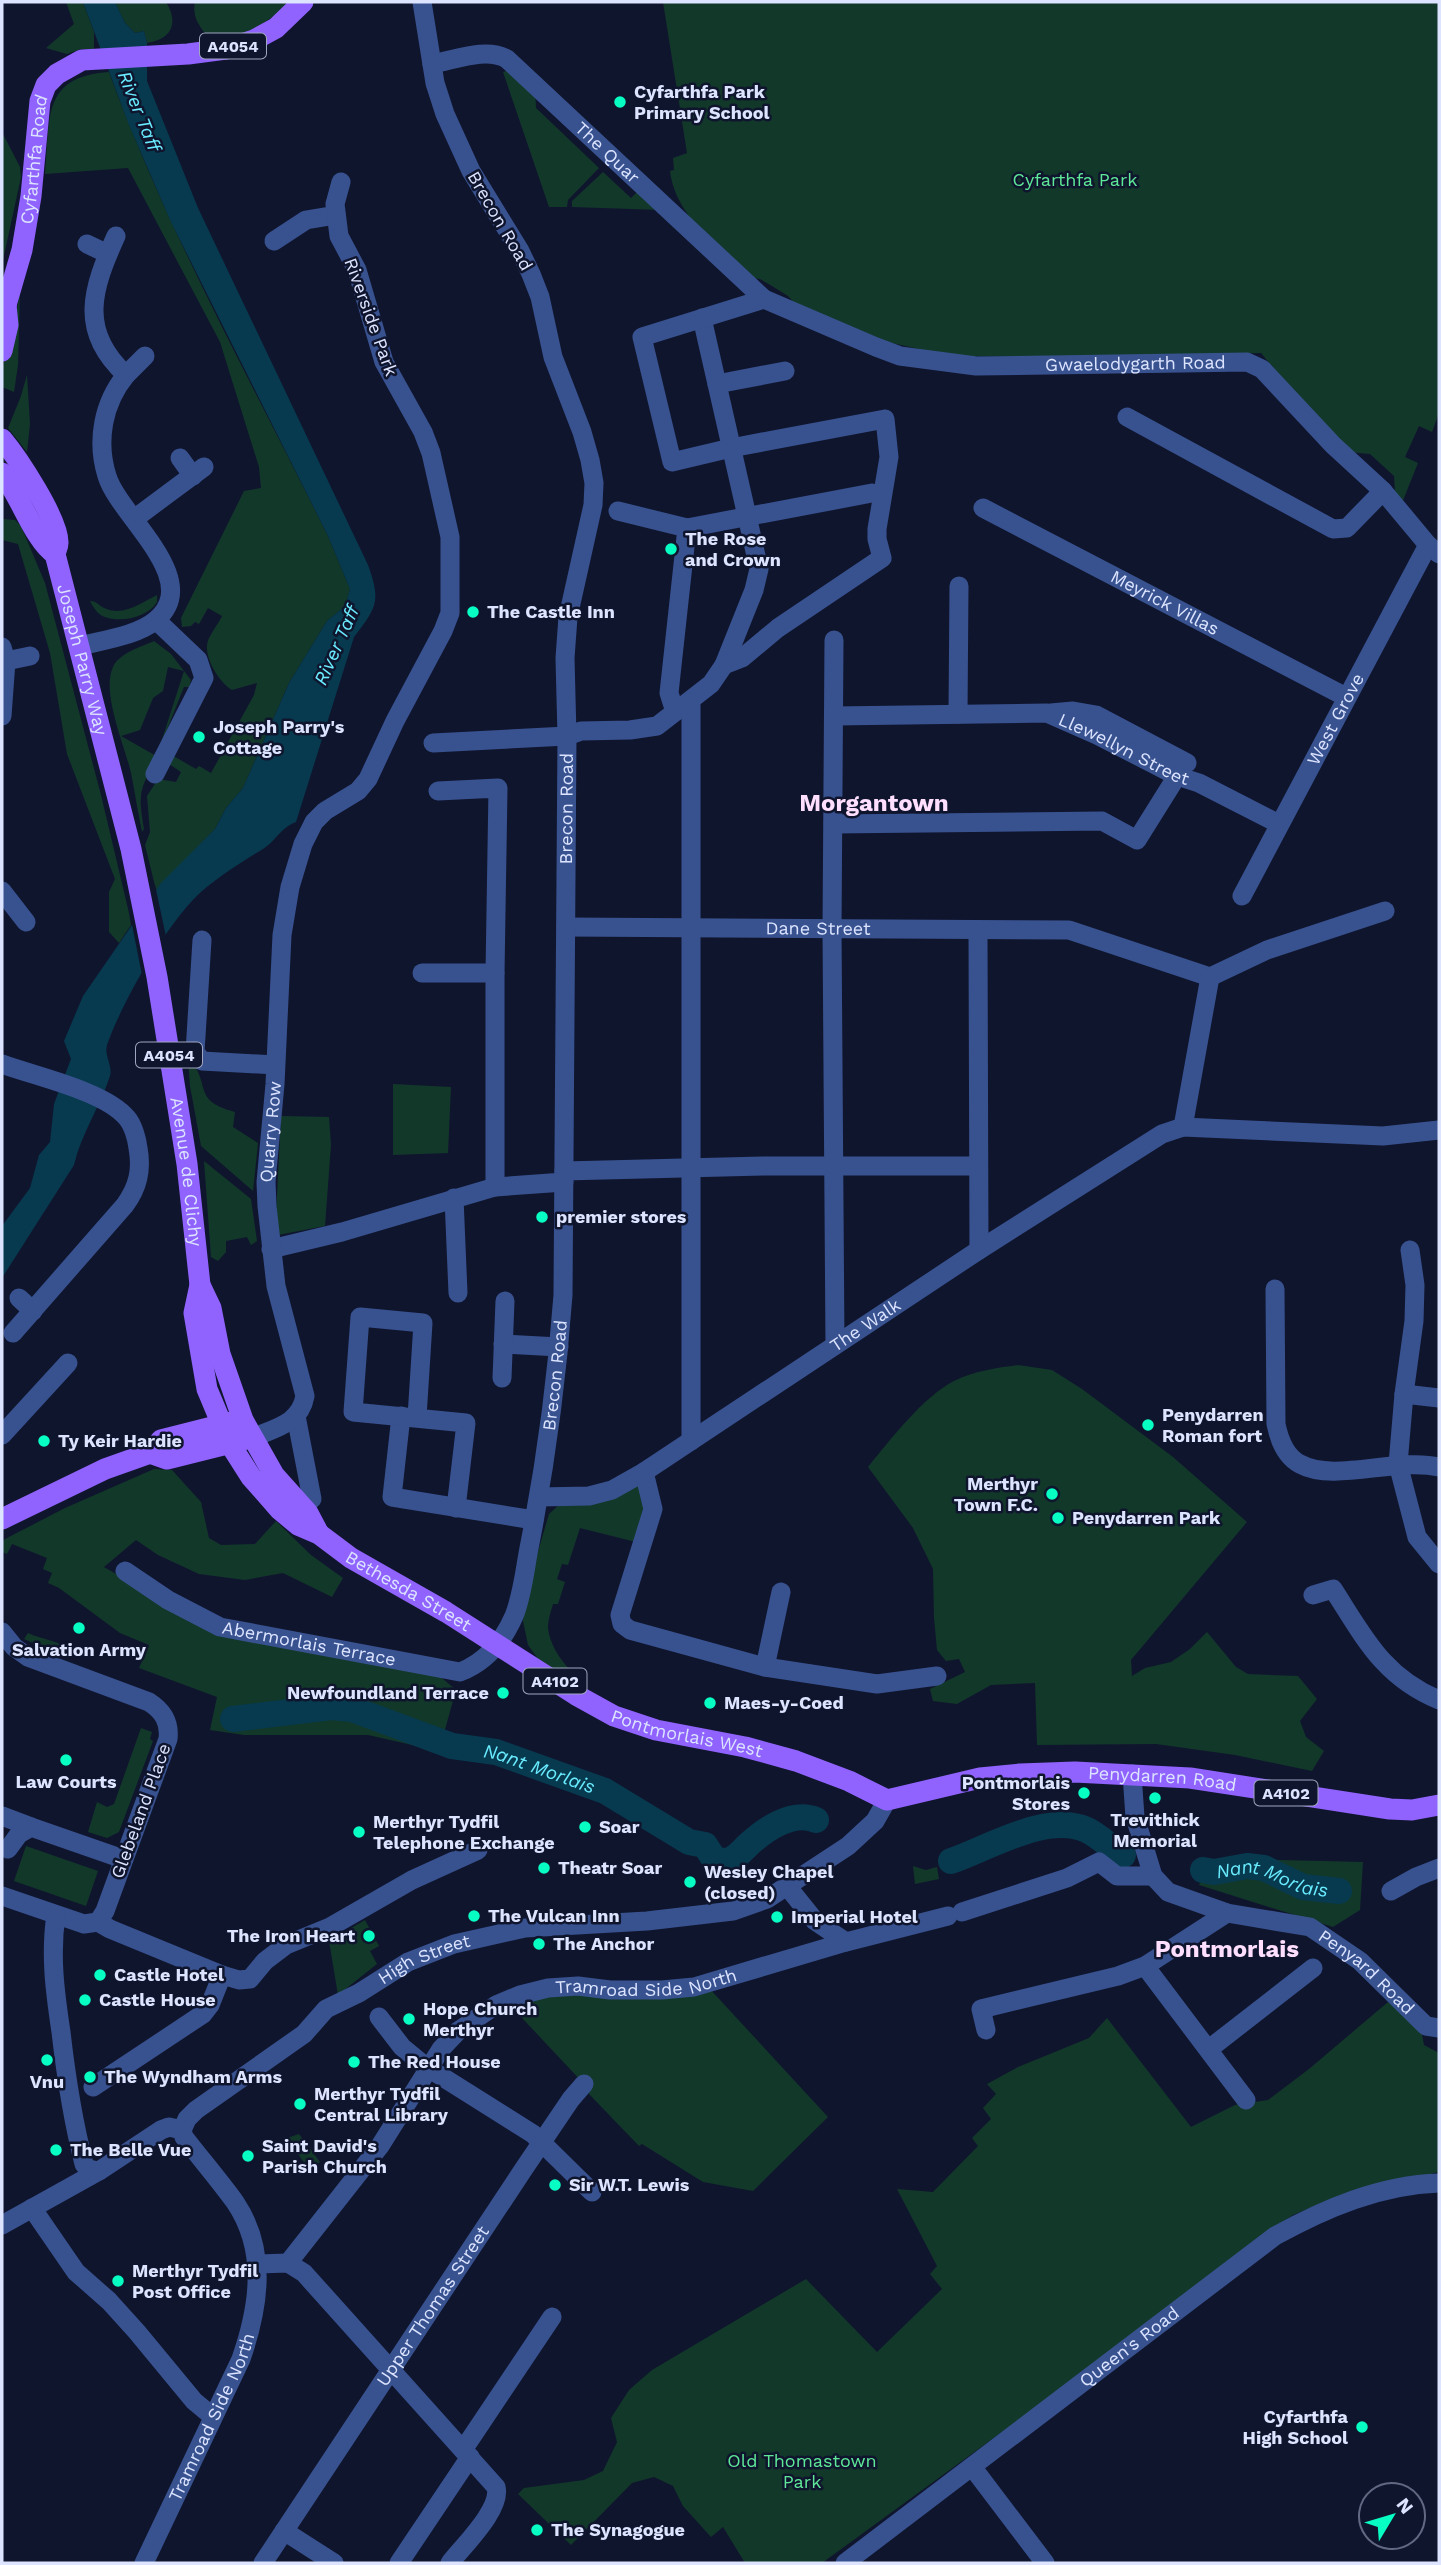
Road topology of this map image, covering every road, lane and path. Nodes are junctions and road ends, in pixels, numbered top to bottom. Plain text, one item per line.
1 (303, 2) edge
2 (422, 2) edge
3 (432, 64) junction
4 (341, 182) dead end
5 (336, 215) junction
6 (274, 241) dead end
7 (86, 244) dead end
8 (764, 299) junction
9 (4, 308) edge
10 (702, 318) junction
11 (2, 351) edge
12 (145, 356) dead end
13 (785, 371) dead end
14 (126, 375) junction
15 (717, 384) junction
16 (1127, 417) dead end
17 (2, 439) edge
18 (731, 448) junction
19 (180, 458) dead end
20 (2, 473) edge
21 (1383, 491) junction
22 (872, 493) dead end
23 (983, 508) dead end
24 (618, 511) dead end
25 (746, 517) junction
26 (134, 519) junction
27 (687, 528) junction
28 (1434, 550) edge
29 (55, 554) junction
30 (959, 586) dead end
31 (156, 620) junction
32 (834, 640) dead end
33 (80, 646) junction
34 (4, 654) edge
35 (30, 656) dead end
36 (724, 666) junction
37 (1346, 697) junction
38 (683, 706) junction
39 (958, 713) junction
40 (2, 716) edge
41 (834, 716) junction
42 (567, 736) junction
43 (433, 743) dead end
44 (1182, 769) junction
45 (163, 771) dead end
46 (438, 791) dead end
47 (314, 822) joint
48 (833, 824) junction
49 (1279, 824) junction
50 (2, 891) edge
51 (1242, 895) dead end
52 (1385, 911) dead end
53 (15, 919) edge
54 (566, 928) junction
55 (691, 928) junction
56 (832, 929) junction
57 (978, 930) junction
58 (202, 940) dead end
59 (422, 973) dead end
60 (495, 973) junction
61 (157, 977) joint
62 (1210, 977) junction
63 (2, 1064) edge
64 (275, 1065) junction
65 (1183, 1127) junction
66 (1439, 1130) edge
67 (978, 1167) junction
68 (690, 1168) junction
69 (834, 1168) junction
70 (564, 1176) junction
71 (495, 1187) junction
72 (454, 1198) junction
73 (271, 1249) junction
74 (979, 1250) junction
75 (1410, 1250) dead end
76 (200, 1285) junction
77 (1275, 1289) dead end
78 (458, 1293) dead end
79 (505, 1301) dead end
80 (13, 1333) dead end
81 (503, 1344) junction
82 (835, 1345) junction
83 (559, 1347) junction
84 (68, 1363) dead end
85 (502, 1378) dead end
86 (1404, 1394) junction
87 (1439, 1398) edge
88 (296, 1416) junction
89 (409, 1417) junction
90 (221, 1424) junction
91 (247, 1429) junction
92 (2, 1435) edge
93 (691, 1441) junction
94 (230, 1444) junction
95 (150, 1454) junction
96 (1398, 1464) junction
97 (1439, 1467) edge
98 (644, 1472) junction
99 (539, 1497) junction
100 (312, 1499) dead end
101 (456, 1508) junction
102 (3, 1516) edge
103 (534, 1520) junction
104 (319, 1534) junction
105 (1439, 1564) edge
106 (125, 1571) dead end
107 (780, 1592) dead end
108 (1313, 1595) dead end
109 (2, 1632) edge
110 (498, 1644) junction
111 (765, 1667) junction
112 (937, 1675) dead end
113 (1439, 1700) edge
114 (1132, 1774) junction
115 (887, 1800) junction
116 (1439, 1805) edge
117 (2, 1816) edge
118 (31, 1827) junction
119 (8, 1849) dead end
120 (478, 1850) dead end
121 (124, 1859) junction
122 (1439, 1868) edge
123 (1153, 1876) junction
124 (787, 1886) junction
125 (1391, 1891) dead end
126 (2, 1896) edge
127 (1227, 1913) junction
128 (56, 1915) junction
129 (98, 1922) junction
130 (846, 1942) junction
131 (1145, 1966) junction
132 (1313, 1968) dead end
133 (222, 1975) junction
134 (379, 2017) dead end
135 (1439, 2028) edge
136 (986, 2030) dead end
137 (1209, 2049) junction
138 (429, 2069) junction
139 (584, 2084) dead end
140 (93, 2087) dead end
141 (1246, 2100) dead end
142 (182, 2130) junction
143 (542, 2143) junction
144 (99, 2171) junction
145 (1439, 2183) edge
146 (592, 2192) dead end
147 (32, 2208) junction
148 (2, 2225) edge
149 (288, 2263) junction
150 (258, 2264) junction
151 (552, 2317) dead end
152 (391, 2370) junction
153 (212, 2416) junction
154 (466, 2454) junction
155 (973, 2468) junction
156 (284, 2531) junction
157 (870, 2556) edge
158 (144, 2563) edge
159 (263, 2563) edge
160 (334, 2563) edge
161 (400, 2563) edge
162 (450, 2563) edge
163 (845, 2563) edge
164 (1045, 2563) edge

1 - 9 main road, Cyfarthfa Road / A4054
2 - 3 street, Brecon Road
3 - 8 street, The Quar
3 - 42 street, Brecon Road
4 - 5 street, Riverside Park
5 - 6 street
5 - 47 street, Riverside Park
7 - 14 street
8 - 10 street
8 - 21 street, Gwaelodygarth Road
9 - 11 main road, Cyfarthfa Road / A4054
10 - 15 street
10 - 18 street
12 - 14 street
13 - 15 street
14 - 26 street
15 - 18 street
16 - 21 street
17 - 29 main road, Joseph Parry Way / A4054
18 - 25 street
18 - 36 street
19 - 26 street
20 - 29 main road, A4054
21 - 28 street, Gwaelodygarth Road
22 - 25 street
23 - 37 street, Meyrick Villas
24 - 27 street
25 - 27 street
25 - 36 street
26 - 31 street
27 - 38 street
28 - 37 street, West Grove
29 - 33 main road, Joseph Parry Way / A4054
30 - 39 street
31 - 33 street
31 - 45 street
32 - 41 street
33 - 61 main road, Joseph Parry Way / A4054
34 - 35 street
34 - 40 street
36 - 38 street
37 - 49 street, West Grove
38 - 42 street
38 - 55 street
39 - 41 street, Llewellyn Street
39 - 44 street, Llewellyn Street
41 - 48 street
42 - 43 street
42 - 54 street, Brecon Road
44 - 48 street
44 - 49 street, Llewellyn Street
46 - 60 street
47 - 64 street, Quarry Row
48 - 56 street
49 - 51 street, West Grove
50 - 53 street
52 - 62 street
54 - 55 street, Dane Street
54 - 70 street, Brecon Road
55 - 56 street, Dane Street
55 - 68 street
56 - 57 street, Dane Street
56 - 69 street
57 - 62 street, Dane Street
57 - 67 street
58 - 64 street
59 - 60 street
60 - 71 street
61 - 76 main road, Avenue de Clichy / A4054
62 - 65 street
63 - 80 street
64 - 73 street, Quarry Row
65 - 66 street
65 - 74 street, The Walk
67 - 69 street
67 - 74 street
68 - 69 street
68 - 70 street
68 - 93 street
69 - 82 street
70 - 71 street
70 - 83 street, Brecon Road
71 - 72 street
72 - 73 street
72 - 78 street
73 - 88 street, Quarry Row
74 - 82 street, The Walk
75 - 86 street
76 - 90 main road, Avenue de Clichy / A4054
76 - 91 main road, Avenue de Clichy / A4054
77 - 96 street
79 - 81 street
81 - 83 street
81 - 85 street
82 - 93 street, The Walk
83 - 99 street, Brecon Road
84 - 92 street
86 - 87 street
86 - 96 street
88 - 91 street
88 - 100 street
89 - 89 street
89 - 101 street
89 - 101 street
90 - 91 main road
90 - 94 main road, A4054
90 - 95 main road
91 - 94 main road
91 - 104 main road, Bethesda Street / A4102
93 - 98 street, The Walk
94 - 95 main road
94 - 104 main road, Bethesda Street / A4102
95 - 102 main road
96 - 97 street
96 - 105 street
98 - 99 street, The Walk
98 - 111 street
99 - 103 street, Brecon Road
101 - 103 street
103 - 110 street, Brecon Road
104 - 110 main road, Bethesda Street / A4102
106 - 110 street, Abermorlais Terrace
107 - 111 street
108 - 113 street
109 - 121 street, Glebeland Place
110 - 115 main road, Pontmorlais West / A4102
111 - 112 street
114 - 115 main road, Penydarren Road / A4102
114 - 116 main road, Penydarren Road / A4102
114 - 123 street
115 - 124 street, High Street
117 - 118 street
118 - 119 street
118 - 121 street
120 - 133 street
121 - 129 street, Glebeland Place
122 - 125 street
123 - 127 street, Penyard Road
123 - 130 street, Tramroad Side North
124 - 130 street
124 - 142 street, High Street
126 - 128 street
127 - 131 street
127 - 135 street, Penyard Road
128 - 129 street
128 - 144 street
129 - 133 street
130 - 138 street, Tramroad Side North
131 - 136 street
131 - 137 street
132 - 137 street
133 - 140 street
134 - 138 street
137 - 141 street
138 - 143 street
138 - 149 street, Tramroad Side North
139 - 143 street, Upper Thomas Street
142 - 144 street
142 - 150 street, Tramroad Side North
143 - 146 street
143 - 152 street, Upper Thomas Street
144 - 147 street
145 - 155 street, Queen's Road
147 - 148 street
147 - 153 street
149 - 150 street
149 - 152 street
150 - 153 street, Tramroad Side North
151 - 154 street
152 - 154 street
152 - 156 street, Upper Thomas Street
153 - 158 street, Tramroad Side North
154 - 161 street
154 - 162 street
155 - 157 street, Queen's Road
155 - 164 street
156 - 159 street, Upper Thomas Street
156 - 160 street
157 - 163 street, Queen's Road

